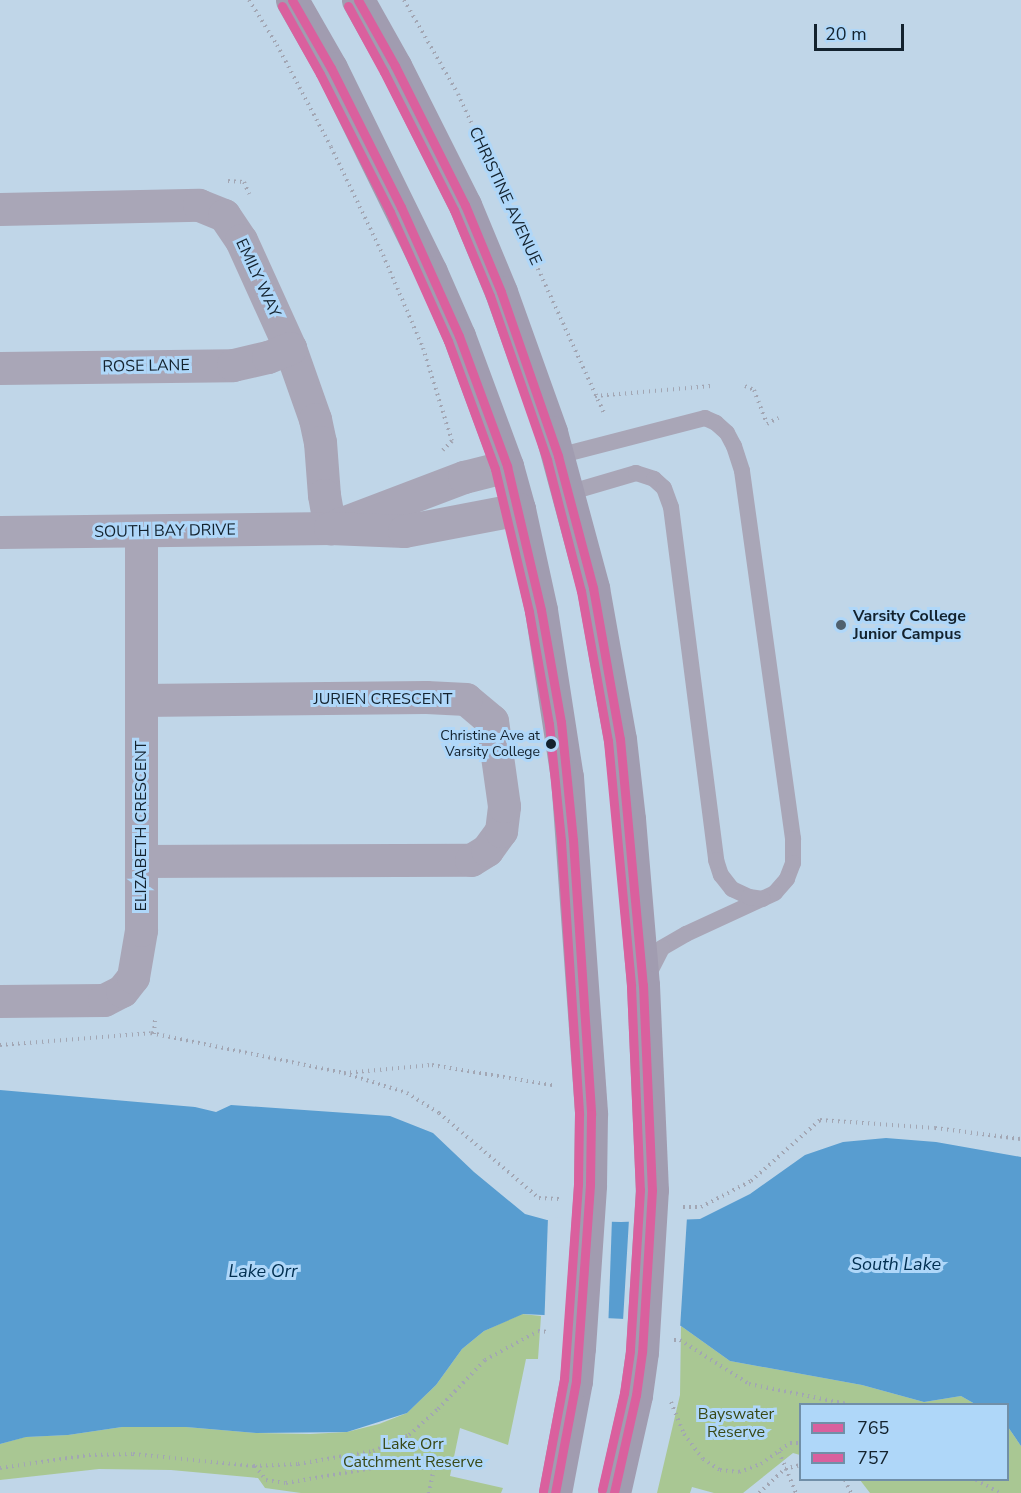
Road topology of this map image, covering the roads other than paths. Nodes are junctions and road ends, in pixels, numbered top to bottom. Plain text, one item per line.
1 (292, 0) edge
2 (358, 0) edge
3 (0, 209) edge
4 (290, 348) junction
5 (0, 368) edge
6 (558, 456) junction
7 (507, 466) junction
8 (568, 493) junction
9 (519, 509) junction
10 (330, 528) junction
11 (0, 532) edge
12 (141, 532) junction
13 (141, 700) junction
14 (141, 861) junction
15 (763, 899) junction
16 (643, 985) junction
17 (0, 1001) edge
18 (555, 1493) edge
19 (614, 1493) edge

1 - 7 main road
2 - 6 main road
3 - 4 street, EMILY WAY
4 - 5 street, ROSE LANE
4 - 10 street, EMILY WAY
6 - 7 main road
6 - 8 main road
6 - 15 lane
7 - 9 main road
7 - 10 street, SOUTH BAY DRIVE
8 - 9 main road
8 - 15 lane
8 - 16 main road
9 - 10 street, SOUTH BAY DRIVE
9 - 18 main road, bridge
10 - 12 street, SOUTH BAY DRIVE
11 - 12 street, SOUTH BAY DRIVE
12 - 13 street, ELIZABETH CRESCENT
13 - 14 street, ELIZABETH CRESCENT
13 - 14 street, JURIEN CRESCENT
14 - 17 street, ELIZABETH CRESCENT
15 - 16 lane
16 - 19 main road, bridge

